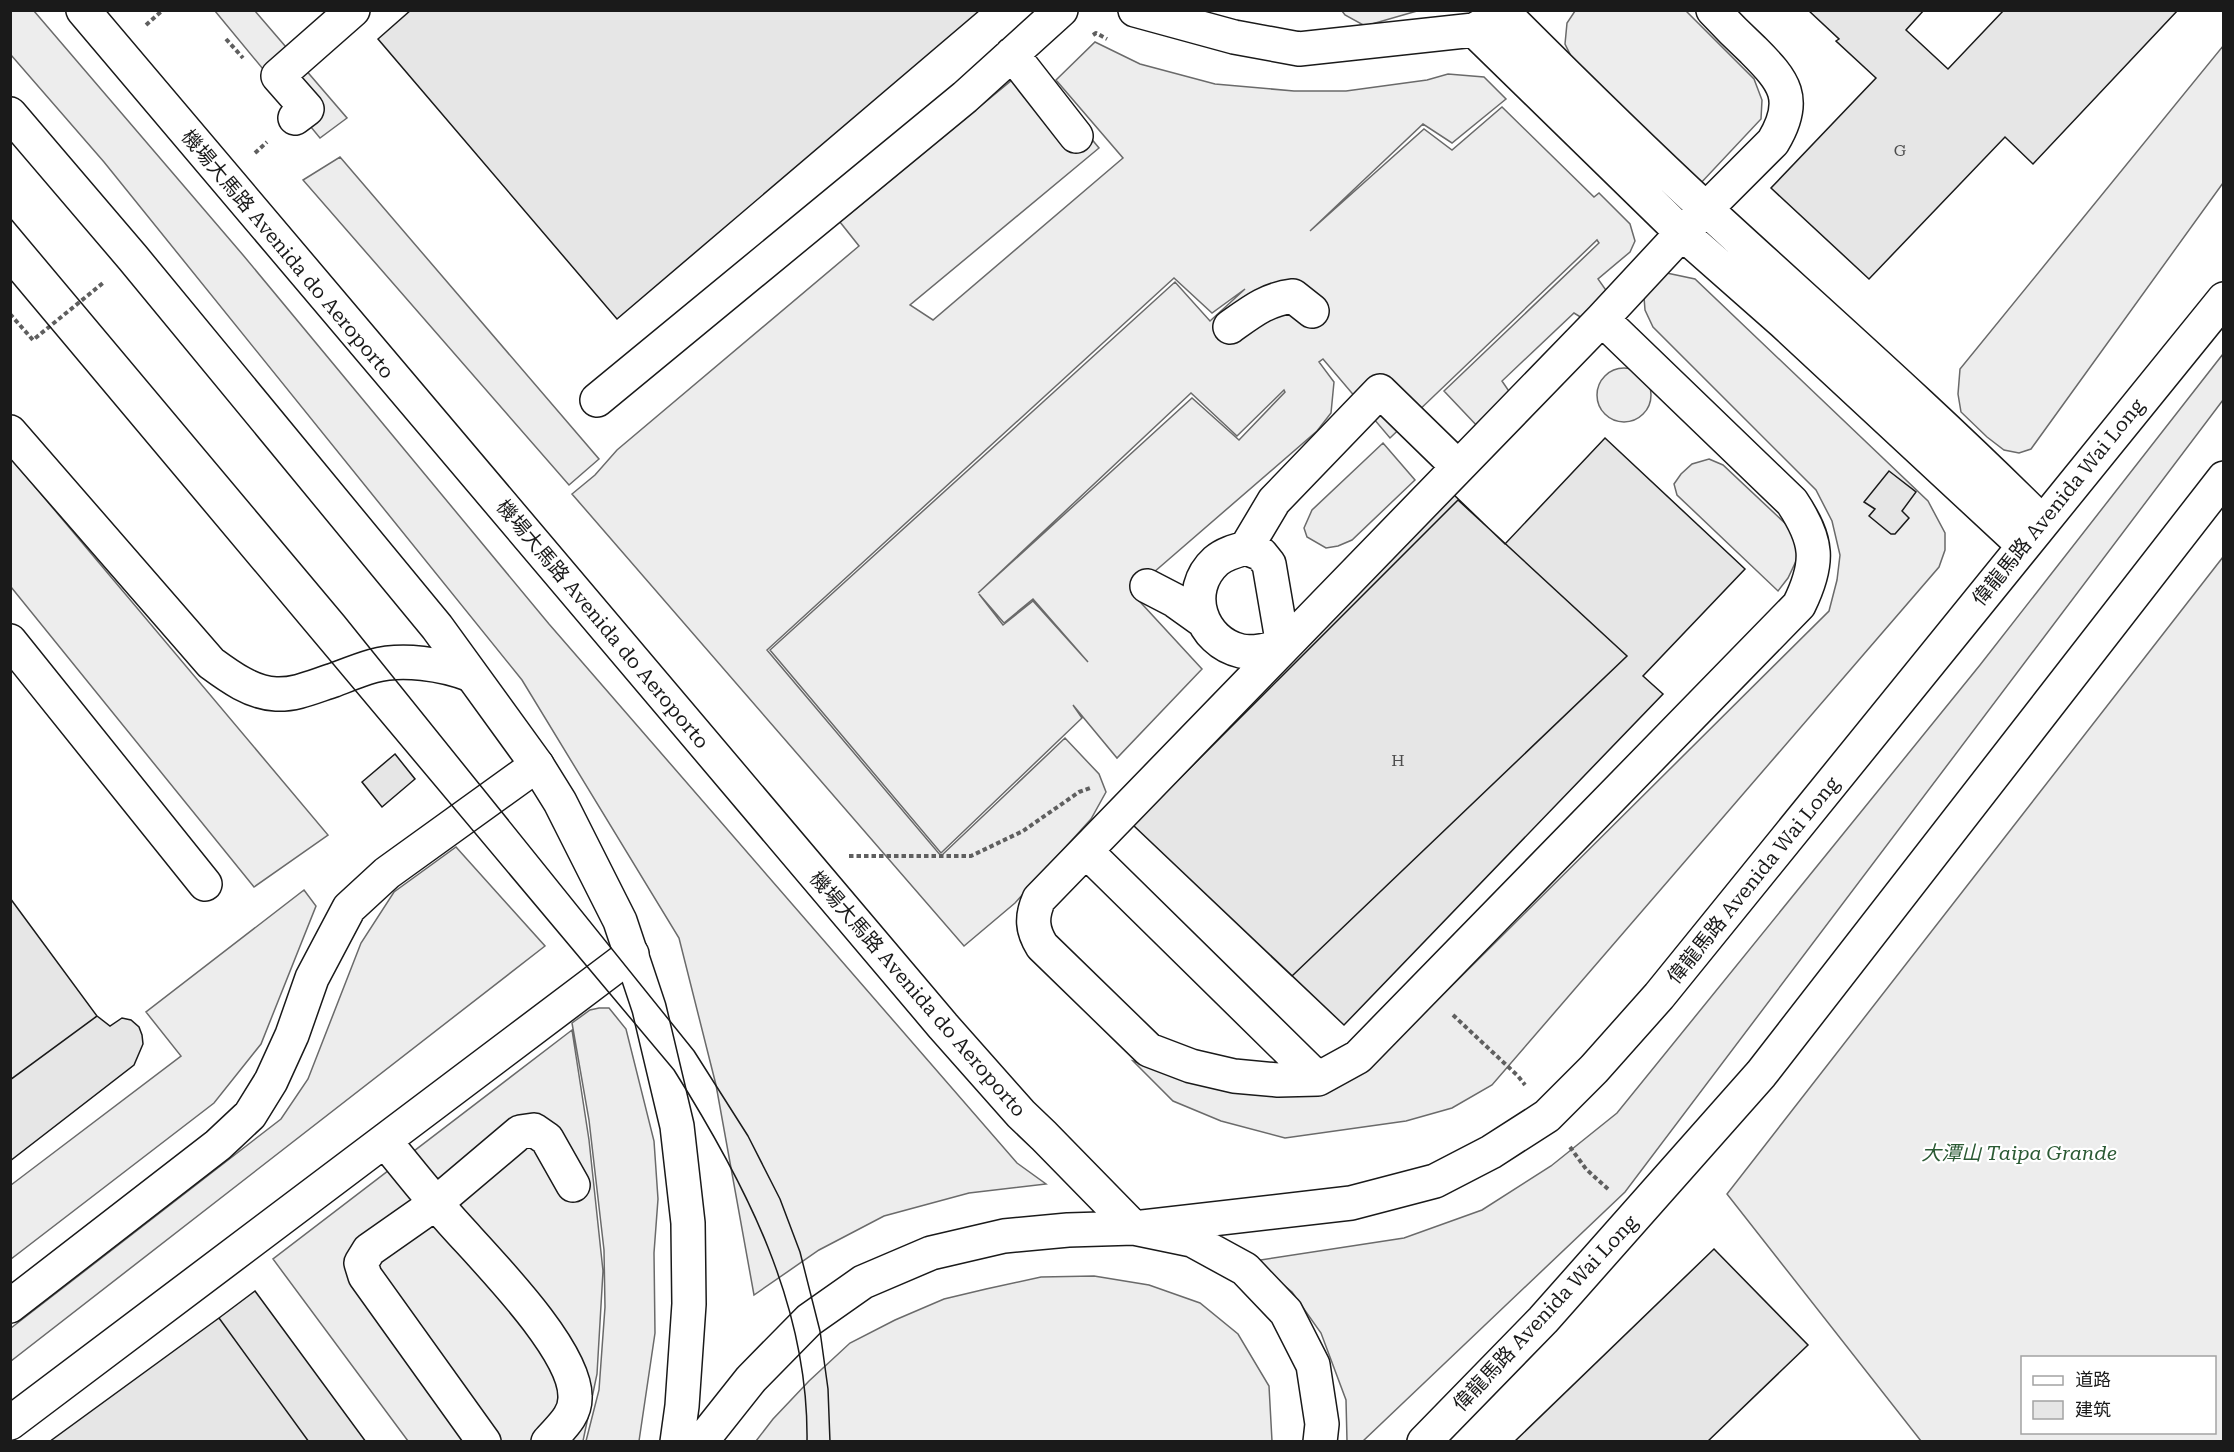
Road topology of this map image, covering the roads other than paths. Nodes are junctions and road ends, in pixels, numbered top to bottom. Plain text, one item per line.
1 (83, 10) edge
2 (353, 10) edge
3 (1061, 10) edge
4 (1135, 10) edge
5 (1713, 10) edge
6 (1509, 12) edge
7 (1474, 30) junction
8 (1012, 54) junction
9 (10, 114) edge
10 (295, 118) road end
11 (1076, 136) dead end
12 (1706, 209) junction
13 (1682, 233) junction
14 (2223, 299) edge
15 (1312, 311) dead end
16 (1602, 319) junction
17 (1230, 327) dead end
18 (597, 400) dead end
19 (10, 432) edge
20 (1458, 467) junction
21 (2223, 478) edge
22 (2032, 534) junction
23 (1246, 548) junction
24 (1147, 586) dead end
25 (1202, 620) junction
26 (10, 641) edge
27 (1283, 646) junction
28 (471, 675) junction
29 (537, 765) junction
30 (1086, 851) junction
31 (205, 884) dead end
32 (632, 954) junction
33 (1318, 1079) junction
34 (385, 1141) junction
35 (573, 1185) dead end
36 (436, 1203) junction
37 (1134, 1228) junction
38 (10, 1306) edge
39 (10, 1423) edge
40 (484, 1442) edge
41 (548, 1442) edge
42 (677, 1442) edge
43 (701, 1442) edge
44 (1320, 1442) edge
45 (1424, 1442) edge

1 - 37 main road, 機場大馬路 Avenida do Aeroporto
2 - 10 main road
3 - 8 main road
4 - 7 main road
5 - 12 main road
6 - 7 main road
6 - 12 main road
7 - 13 main road
8 - 11 main road
8 - 18 main road
9 - 28 main road
12 - 13 main road
12 - 22 main road
13 - 16 main road
13 - 22 main road
14 - 22 main road, 偉龍馬路 Avenida Wai Long
15 - 17 main road
16 - 20 main road
16 - 33 main road
19 - 28 main road
20 - 23 main road
20 - 27 main road
21 - 45 main road, 偉龍馬路 Avenida Wai Long
22 - 37 main road, 偉龍馬路 Avenida Wai Long
23 - 25 main road
23 - 27 main road
24 - 25 main road
25 - 27 main road
26 - 31 main road
27 - 30 main road
28 - 29 main road
29 - 32 main road
29 - 38 main road
30 - 33 main road
30 - 33 main road
32 - 34 main road
32 - 42 main road
34 - 36 main road
34 - 39 main road
35 - 36 main road
36 - 40 main road
36 - 41 main road
37 - 43 main road
37 - 44 main road

